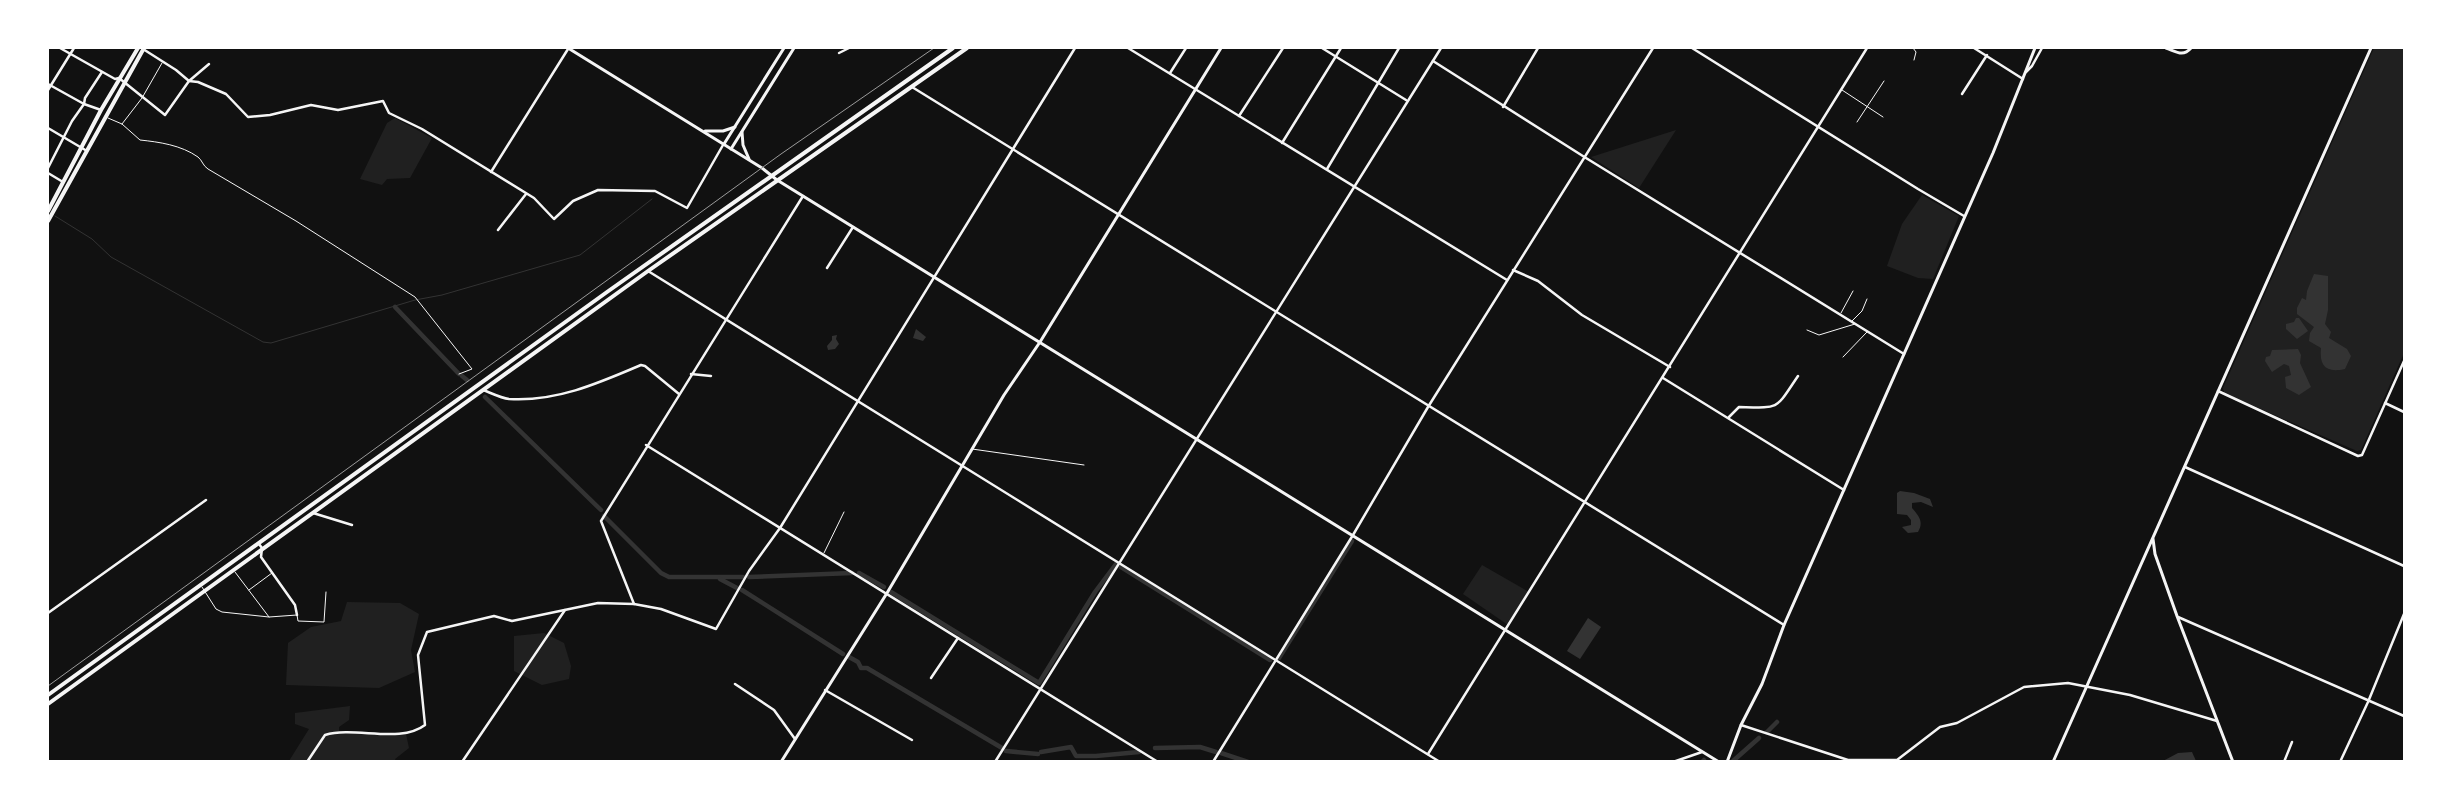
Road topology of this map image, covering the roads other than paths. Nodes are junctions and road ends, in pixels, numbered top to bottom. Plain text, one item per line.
1 (60, 48) edge
2 (74, 48) edge
3 (141, 48) edge
4 (569, 48) edge
5 (784, 48) edge
6 (794, 48) edge
7 (849, 48) edge
8 (953, 48) edge
9 (967, 48) edge
10 (1075, 48) edge
11 (1128, 48) edge
12 (1186, 48) edge
13 (1222, 48) edge
14 (1282, 48) edge
15 (1322, 48) edge
16 (1341, 48) edge
17 (1399, 48) edge
18 (1441, 48) edge
19 (1538, 48) edge
20 (1653, 48) edge
21 (1692, 48) edge
22 (1867, 48) edge
23 (1913, 48) edge
24 (1974, 48) edge
25 (2035, 48) edge
26 (2042, 48) edge
27 (2166, 48) edge
28 (2191, 48) edge
29 (2371, 48) edge
30 (71, 53) junction
31 (839, 53) dead end
32 (1987, 55) junction
33 (1336, 56) junction
34 (1914, 60) dead end
35 (1433, 61) junction
36 (162, 63) junction
37 (209, 64) dead end
38 (102, 72) junction
39 (2025, 73) junction
40 (1170, 74) junction
41 (118, 78) junction
42 (2023, 79) junction
43 (189, 81) junction
44 (1884, 81) dead end
45 (1378, 83) junction
46 (124, 84) junction
47 (49, 85) edge
48 (912, 87) junction
49 (1196, 89) junction
50 (48, 90) edge
51 (1841, 90) junction
52 (1962, 94) dead end
53 (142, 98) junction
54 (1406, 100) junction
55 (84, 104) junction
56 (1867, 106) junction
57 (1503, 107) junction
58 (101, 110) junction
59 (1239, 116) junction
60 (106, 117) junction
61 (1883, 117) dead end
62 (1857, 122) dead end
63 (122, 124) junction
64 (736, 126) junction
65 (1819, 127) junction
66 (48, 128) edge
67 (704, 131) junction
68 (742, 132) junction
69 (64, 138) junction
70 (1282, 143) junction
71 (724, 144) junction
72 (81, 146) junction
73 (731, 149) junction
74 (1012, 149) junction
75 (87, 151) junction
76 (1586, 158) junction
77 (750, 160) junction
78 (48, 168) edge
79 (1327, 170) junction
80 (491, 172) junction
81 (48, 173) edge
82 (772, 176) junction
83 (777, 180) junction
84 (63, 182) junction
85 (69, 185) junction
86 (1353, 186) junction
87 (526, 194) junction
88 (804, 195) junction
89 (48, 210) edge
90 (1118, 215) junction
91 (1964, 216) junction
92 (48, 220) edge
93 (853, 227) junction
94 (498, 230) dead end
95 (1740, 253) junction
96 (827, 268) dead end
97 (1513, 270) junction
98 (648, 271) junction
99 (934, 276) junction
100 (1507, 280) junction
101 (1853, 291) dead end
102 (1867, 299) dead end
103 (1275, 312) junction
104 (1840, 314) junction
105 (727, 320) junction
106 (1852, 322) junction
107 (1856, 324) junction
108 (1807, 330) dead end
109 (1867, 331) junction
110 (1040, 342) junction
111 (1904, 354) junction
112 (1843, 357) dead end
113 (2404, 361) edge
114 (1670, 366) junction
115 (459, 374) dead end
116 (691, 374) junction
117 (711, 376) dead end
118 (1798, 376) dead end
119 (489, 377) junction
120 (1663, 378) junction
121 (495, 382) junction
122 (483, 390) junction
123 (2218, 391) junction
124 (679, 394) junction
125 (859, 400) junction
126 (2385, 403) junction
127 (1428, 407) junction
128 (2404, 412) edge
129 (1729, 418) junction
130 (1196, 438) junction
131 (646, 445) junction
132 (972, 449) junction
133 (963, 465) junction
134 (1084, 465) dead end
135 (2185, 467) junction
136 (1845, 490) junction
137 (206, 500) dead end
138 (1585, 503) junction
139 (312, 512) junction
140 (844, 512) dead end
141 (352, 525) dead end
142 (780, 528) junction
143 (1353, 535) junction
144 (2153, 537) junction
145 (258, 543) junction
146 (262, 548) junction
147 (824, 554) junction
148 (1119, 564) junction
149 (2404, 566) edge
150 (233, 569) junction
151 (273, 573) junction
152 (200, 584) junction
153 (204, 590) junction
154 (249, 591) junction
155 (326, 592) dead end
156 (886, 593) junction
157 (634, 604) junction
158 (565, 610) junction
159 (48, 613) edge
160 (2404, 614) edge
161 (297, 616) junction
162 (2177, 616) junction
163 (269, 617) junction
164 (1784, 625) junction
165 (1507, 630) junction
166 (958, 638) junction
167 (1275, 660) junction
168 (931, 678) dead end
169 (735, 684) dead end
170 (2086, 686) junction
171 (825, 690) junction
172 (1040, 690) junction
173 (48, 695) edge
174 (2368, 700) junction
175 (48, 704) edge
176 (2404, 716) edge
177 (2218, 721) junction
178 (1741, 725) junction
179 (796, 739) junction
180 (912, 740) dead end
181 (2292, 742) dead end
182 (1702, 752) junction
183 (1428, 754) junction
184 (307, 762) edge
185 (462, 762) edge
186 (781, 762) edge
187 (995, 762) edge
188 (1158, 762) edge
189 (1213, 762) edge
190 (1440, 762) edge
191 (1674, 762) edge
192 (1719, 762) edge
193 (1727, 762) edge
194 (2053, 762) edge
195 (2233, 762) edge
196 (2284, 762) edge
197 (2340, 762) edge

1 - 30 street
2 - 30 street
3 - 36 street
3 - 41 main road
3 - 46 main road
4 - 67 street
4 - 80 street
5 - 64 street
6 - 68 street
7 - 31 street
8 - 82 main road
9 - 48 main road
10 - 74 street
11 - 40 street
12 - 40 street
13 - 49 street
14 - 59 street
15 - 33 street
16 - 33 street
17 - 45 street
18 - 35 street
19 - 57 street
20 - 76 street
21 - 65 street
22 - 51 street
23 - 34 lane
24 - 32 street
25 - 39 street
26 - 39 street
27 - 28 street
29 - 123 street
30 - 38 street
30 - 47 street
32 - 42 street
32 - 52 street
33 - 45 street
33 - 70 street
35 - 54 street
35 - 57 street
36 - 43 street
36 - 53 lane
37 - 43 street
38 - 41 street
38 - 55 street
39 - 42 street
40 - 49 street
41 - 46 street
41 - 58 main road
42 - 91 street
43 - 53 street
43 - 80 street
44 - 56 lane
45 - 54 street
45 - 79 street
46 - 53 street
46 - 60 main road
47 - 50 street
47 - 55 street
48 - 74 street
48 - 83 main road
49 - 59 street
49 - 90 street
51 - 56 lane
51 - 65 street
53 - 63 lane
54 - 86 street
55 - 58 street
55 - 69 street
56 - 61 lane
56 - 62 lane
57 - 76 street
58 - 60 lane
58 - 72 main road
59 - 70 street
60 - 63 lane
60 - 75 main road
63 - 115 lane
64 - 67 street
64 - 71 street
65 - 91 street
65 - 95 street
66 - 69 street
67 - 71 street
68 - 73 street
68 - 77 street
69 - 72 street
69 - 78 street
70 - 79 street
71 - 73 street
71 - 87 street
72 - 75 street
72 - 84 main road
73 - 77 street
74 - 90 street
74 - 99 street
75 - 85 main road
76 - 95 street
76 - 97 street
77 - 82 street
79 - 86 street
80 - 87 street
81 - 84 street
82 - 83 street
82 - 119 main road
83 - 88 street
83 - 98 main road
84 - 85 street
84 - 89 main road
85 - 92 main road
86 - 100 street
86 - 103 street
87 - 94 street
88 - 93 street
88 - 105 street
90 - 103 street
90 - 110 street
91 - 111 street
93 - 96 street
93 - 99 street
95 - 104 street
95 - 114 street
97 - 100 street
97 - 114 street
98 - 105 street
98 - 121 main road
99 - 110 street
99 - 125 street
100 - 127 street
101 - 104 lane
102 - 106 lane
103 - 127 street
103 - 130 street
104 - 106 street
105 - 116 street
105 - 125 street
106 - 107 street
107 - 108 lane
107 - 109 street
109 - 111 street
109 - 112 lane
110 - 130 street
110 - 132 street
111 - 136 street
113 - 126 street
114 - 120 street
116 - 117 street
116 - 124 street
118 - 129 street
119 - 121 main road
119 - 145 main road
120 - 129 street
120 - 138 street
121 - 122 main road
122 - 124 street
122 - 139 main road
123 - 126 street
123 - 135 street
124 - 131 street
125 - 133 street
125 - 142 street
126 - 128 street
127 - 138 street
127 - 143 street
129 - 136 street
130 - 143 street
130 - 148 street
131 - 142 street
131 - 157 street
132 - 133 street
132 - 134 lane
133 - 148 street
133 - 156 street
135 - 144 street
135 - 149 street
136 - 164 street
137 - 159 street
138 - 164 street
138 - 165 street
139 - 141 street
139 - 146 main road
140 - 147 lane
142 - 147 street
142 - 157 street
143 - 165 street
143 - 167 street
144 - 162 street
144 - 170 street
145 - 146 street
145 - 152 main road
146 - 150 main road
146 - 151 street
147 - 156 street
148 - 167 street
148 - 172 street
150 - 153 main road
150 - 154 lane
151 - 154 lane
151 - 161 street
152 - 153 lane
152 - 173 main road
153 - 163 lane
153 - 175 main road
154 - 163 lane
155 - 161 lane
156 - 166 street
156 - 171 street
157 - 158 street
158 - 184 street
158 - 185 street
160 - 174 street
161 - 163 lane
162 - 174 street
162 - 177 street
164 - 178 street
165 - 182 street
165 - 183 street
166 - 168 street
166 - 172 street
167 - 183 street
167 - 189 street
169 - 179 street
170 - 177 street
170 - 178 street
170 - 194 street
171 - 179 street
171 - 180 street
172 - 187 street
172 - 188 street
174 - 176 street
174 - 197 street
177 - 195 street
178 - 193 street
179 - 186 street
181 - 196 street
182 - 191 street
182 - 192 street
183 - 190 street

